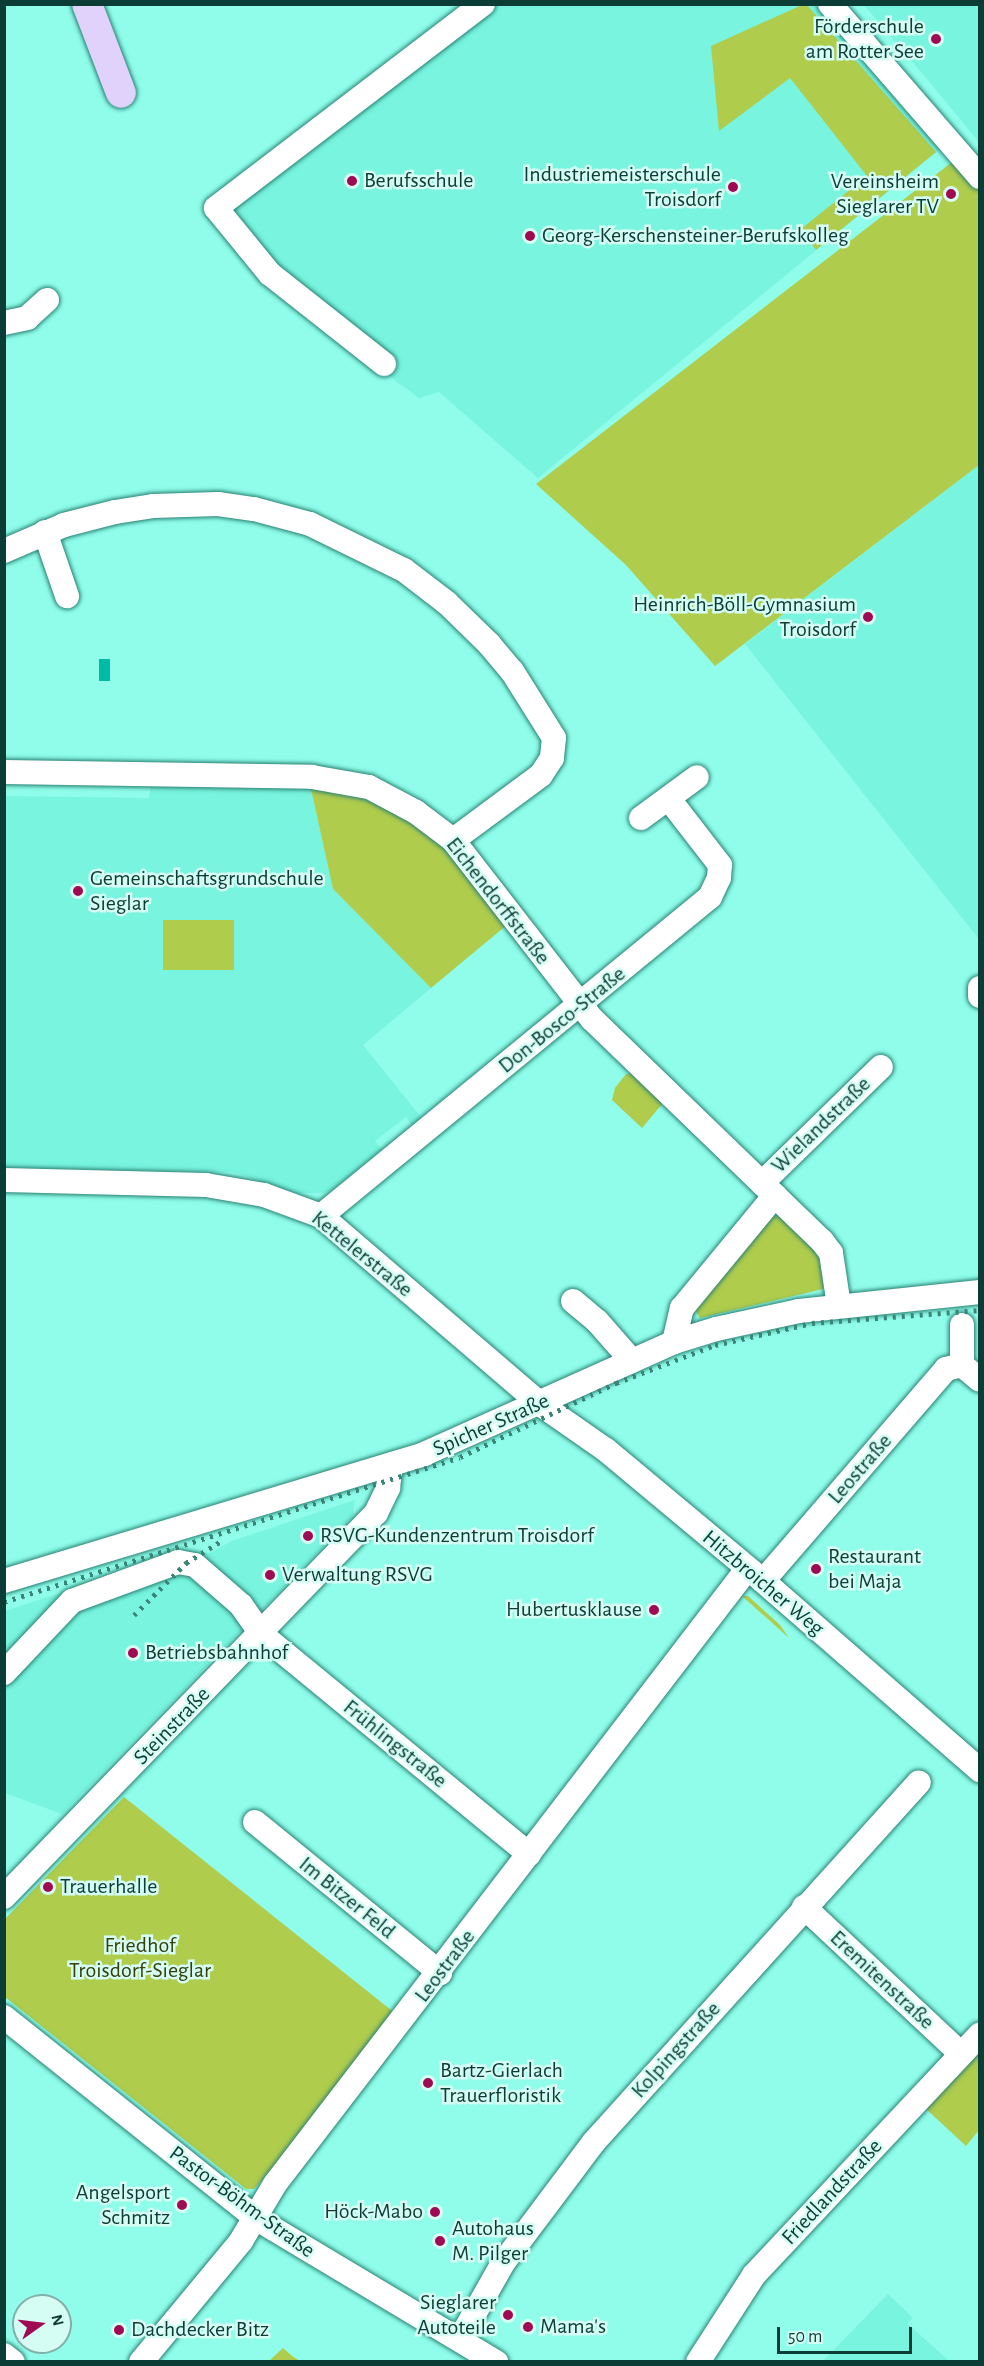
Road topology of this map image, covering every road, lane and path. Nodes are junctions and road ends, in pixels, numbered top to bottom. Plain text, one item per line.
1 (87, 4) edge
2 (483, 4) edge
3 (830, 4) edge
4 (121, 93) dead end
5 (974, 170) edge
6 (47, 300) dead end
7 (4, 322) edge
8 (384, 364) dead end
9 (45, 532) junction
10 (4, 551) edge
11 (68, 596) dead end
12 (4, 772) edge
13 (697, 777) dead end
14 (669, 799) junction
15 (641, 818) dead end
16 (453, 840) junction
17 (980, 988) edge
18 (980, 996) edge
19 (579, 1005) junction
20 (881, 1067) dead end
21 (4, 1180) edge
22 (768, 1189) junction
23 (321, 1216) junction
24 (980, 1292) edge
25 (573, 1301) dead end
26 (839, 1306) junction
27 (962, 1325) dead end
28 (674, 1342) junction
29 (632, 1361) junction
30 (971, 1373) edge
31 (540, 1404) junction
32 (391, 1464) junction
33 (755, 1575) junction
34 (4, 1581) edge
35 (261, 1634) junction
36 (4, 1673) edge
37 (980, 1770) edge
38 (919, 1782) dead end
39 (255, 1822) dead end
40 (529, 1854) junction
41 (4, 1897) edge
42 (804, 1907) junction
43 (440, 1973) junction
44 (4, 2017) edge
45 (980, 2034) edge
46 (961, 2054) junction
47 (257, 2219) junction
48 (460, 2339) junction
49 (4, 2355) edge
50 (13, 2361) edge
51 (141, 2361) edge
52 (496, 2361) edge
53 (698, 2361) edge

1 - 4 main road
2 - 8 street
3 - 5 street
6 - 7 street
9 - 10 street
9 - 11 street
9 - 16 street
12 - 16 street, Eichendorffstraße
13 - 14 street
14 - 15 street
14 - 19 street, Don-Bosco-Straße
16 - 19 street, Eichendorffstraße
17 - 18 street
19 - 22 street, Eichendorffstraße
19 - 23 street, Don-Bosco-Straße
20 - 22 street, Wielandstraße
21 - 23 street, Kettelerstraße
22 - 26 street, Eichendorffstraße
22 - 28 street, Wielandstraße
23 - 31 street, Kettelerstraße
24 - 26 street, Spicher Straße
25 - 29 street
26 - 28 street, Spicher Straße
27 - 30 street
28 - 29 street, Spicher Straße
29 - 31 street, Spicher Straße
30 - 33 street, Leostraße
31 - 32 street, Spicher Straße
31 - 33 street, Hitzbroicher Weg
32 - 34 street, Spicher Straße
32 - 35 street, Steinstraße
33 - 37 street, Hitzbroicher Weg
33 - 40 street, Leostraße
35 - 36 street, Frühlingstraße
35 - 40 street, Frühlingstraße
35 - 41 street, Steinstraße
38 - 42 street, Kolpingstraße
39 - 43 street, Im Bitzer Feld
40 - 43 street, Leostraße
42 - 46 street, Eremitenstraße
42 - 48 street, Kolpingstraße
43 - 47 street, Leostraße
44 - 47 street, Pastor-Böhm-Straße
45 - 46 street, Friedlandstraße
46 - 53 street, Friedlandstraße
47 - 48 street, Pastor-Böhm-Straße
47 - 51 street, Leostraße
48 - 52 street, Pastor-Böhm-Straße
49 - 50 street

